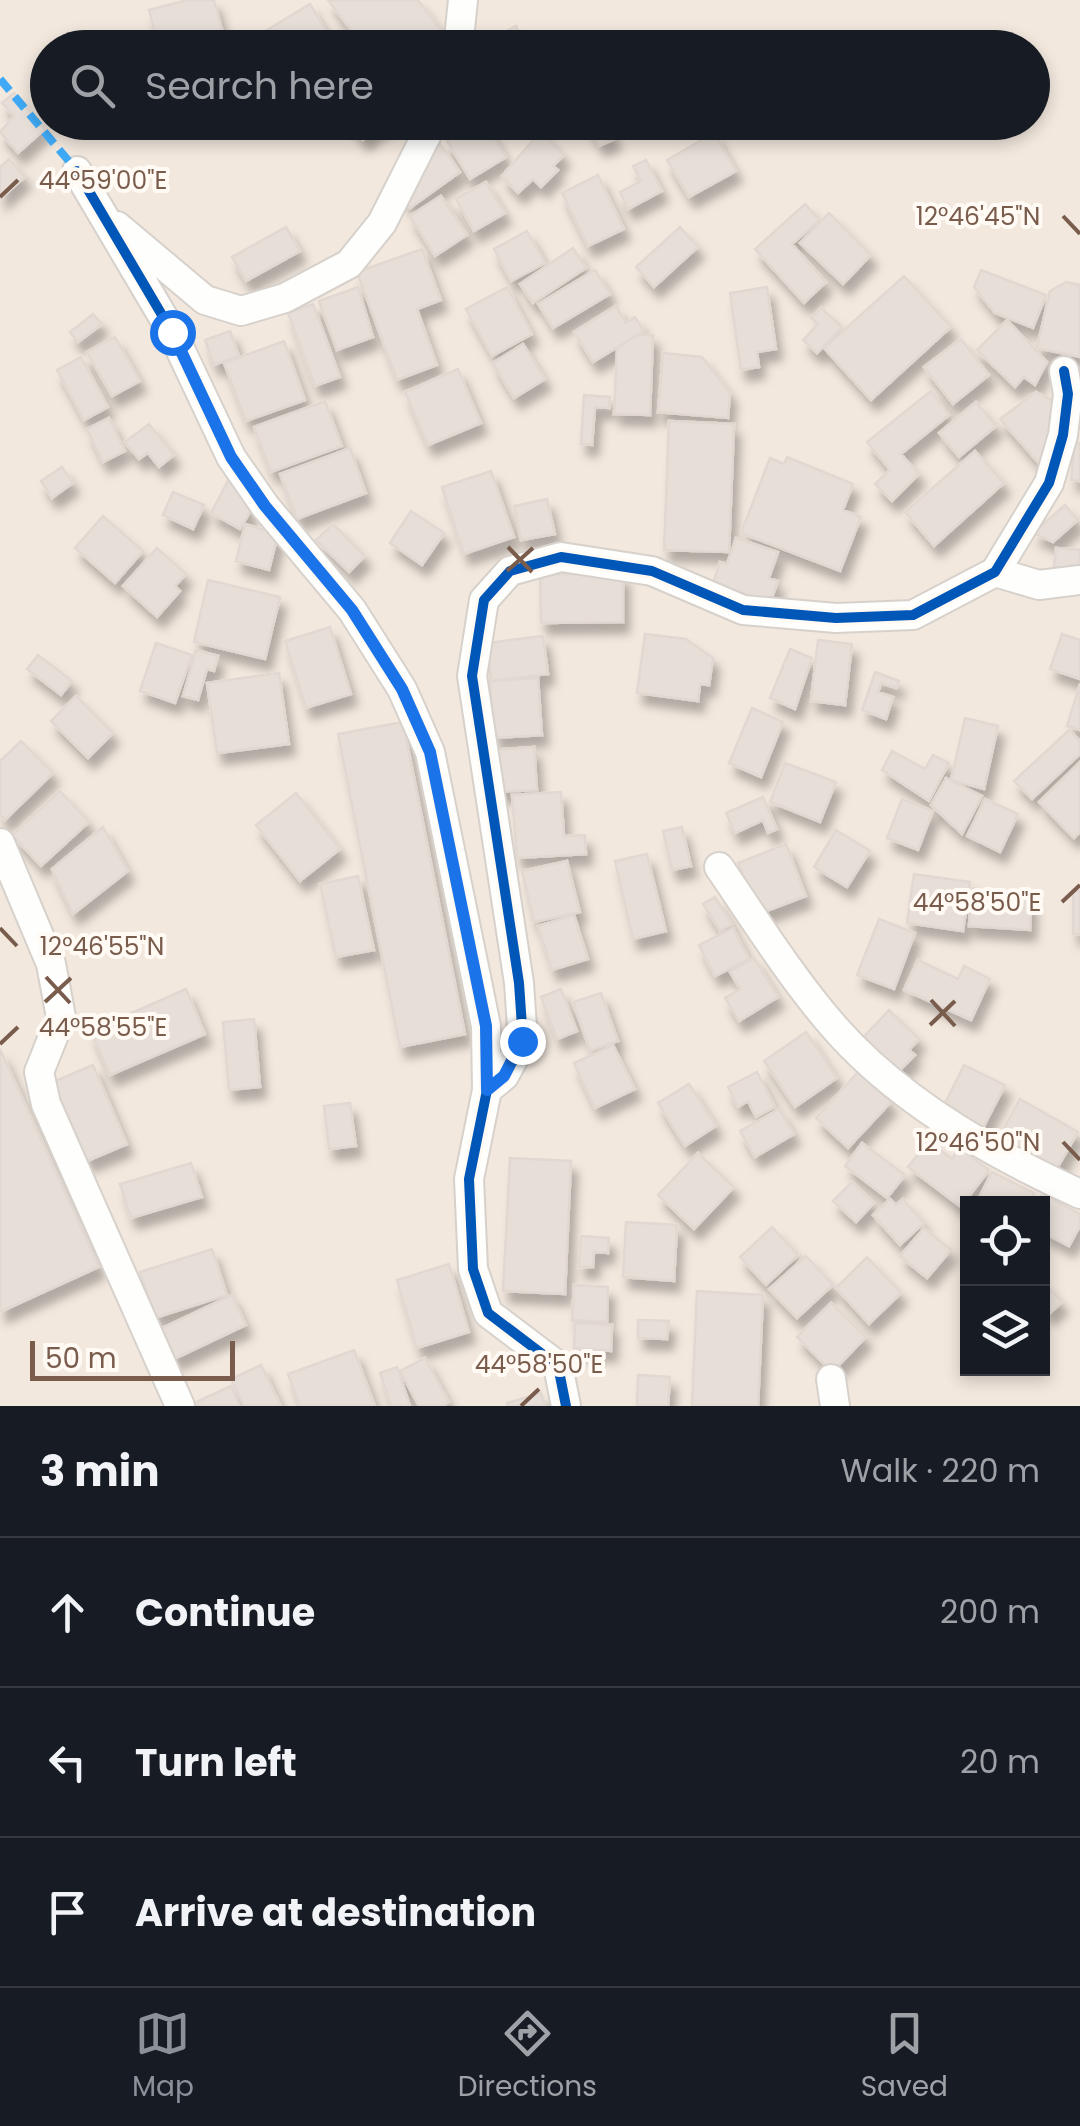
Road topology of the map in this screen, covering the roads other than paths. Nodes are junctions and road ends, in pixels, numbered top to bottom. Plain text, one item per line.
1 (463, 0) edge
2 (460, 30) edge
3 (424, 140) edge
4 (77, 171) dead end
5 (104, 216) junction
6 (1064, 372) dead end
7 (995, 572) junction
8 (1080, 580) edge
9 (0, 843) edge
10 (719, 867) dead end
11 (487, 1090) junction
12 (1080, 1194) edge
13 (180, 1406) edge
14 (566, 1406) edge

1 - 2 street
3 - 5 street
4 - 5 street
5 - 11 street
6 - 7 street
7 - 8 street
7 - 11 street
9 - 13 street
10 - 12 street
11 - 14 street

